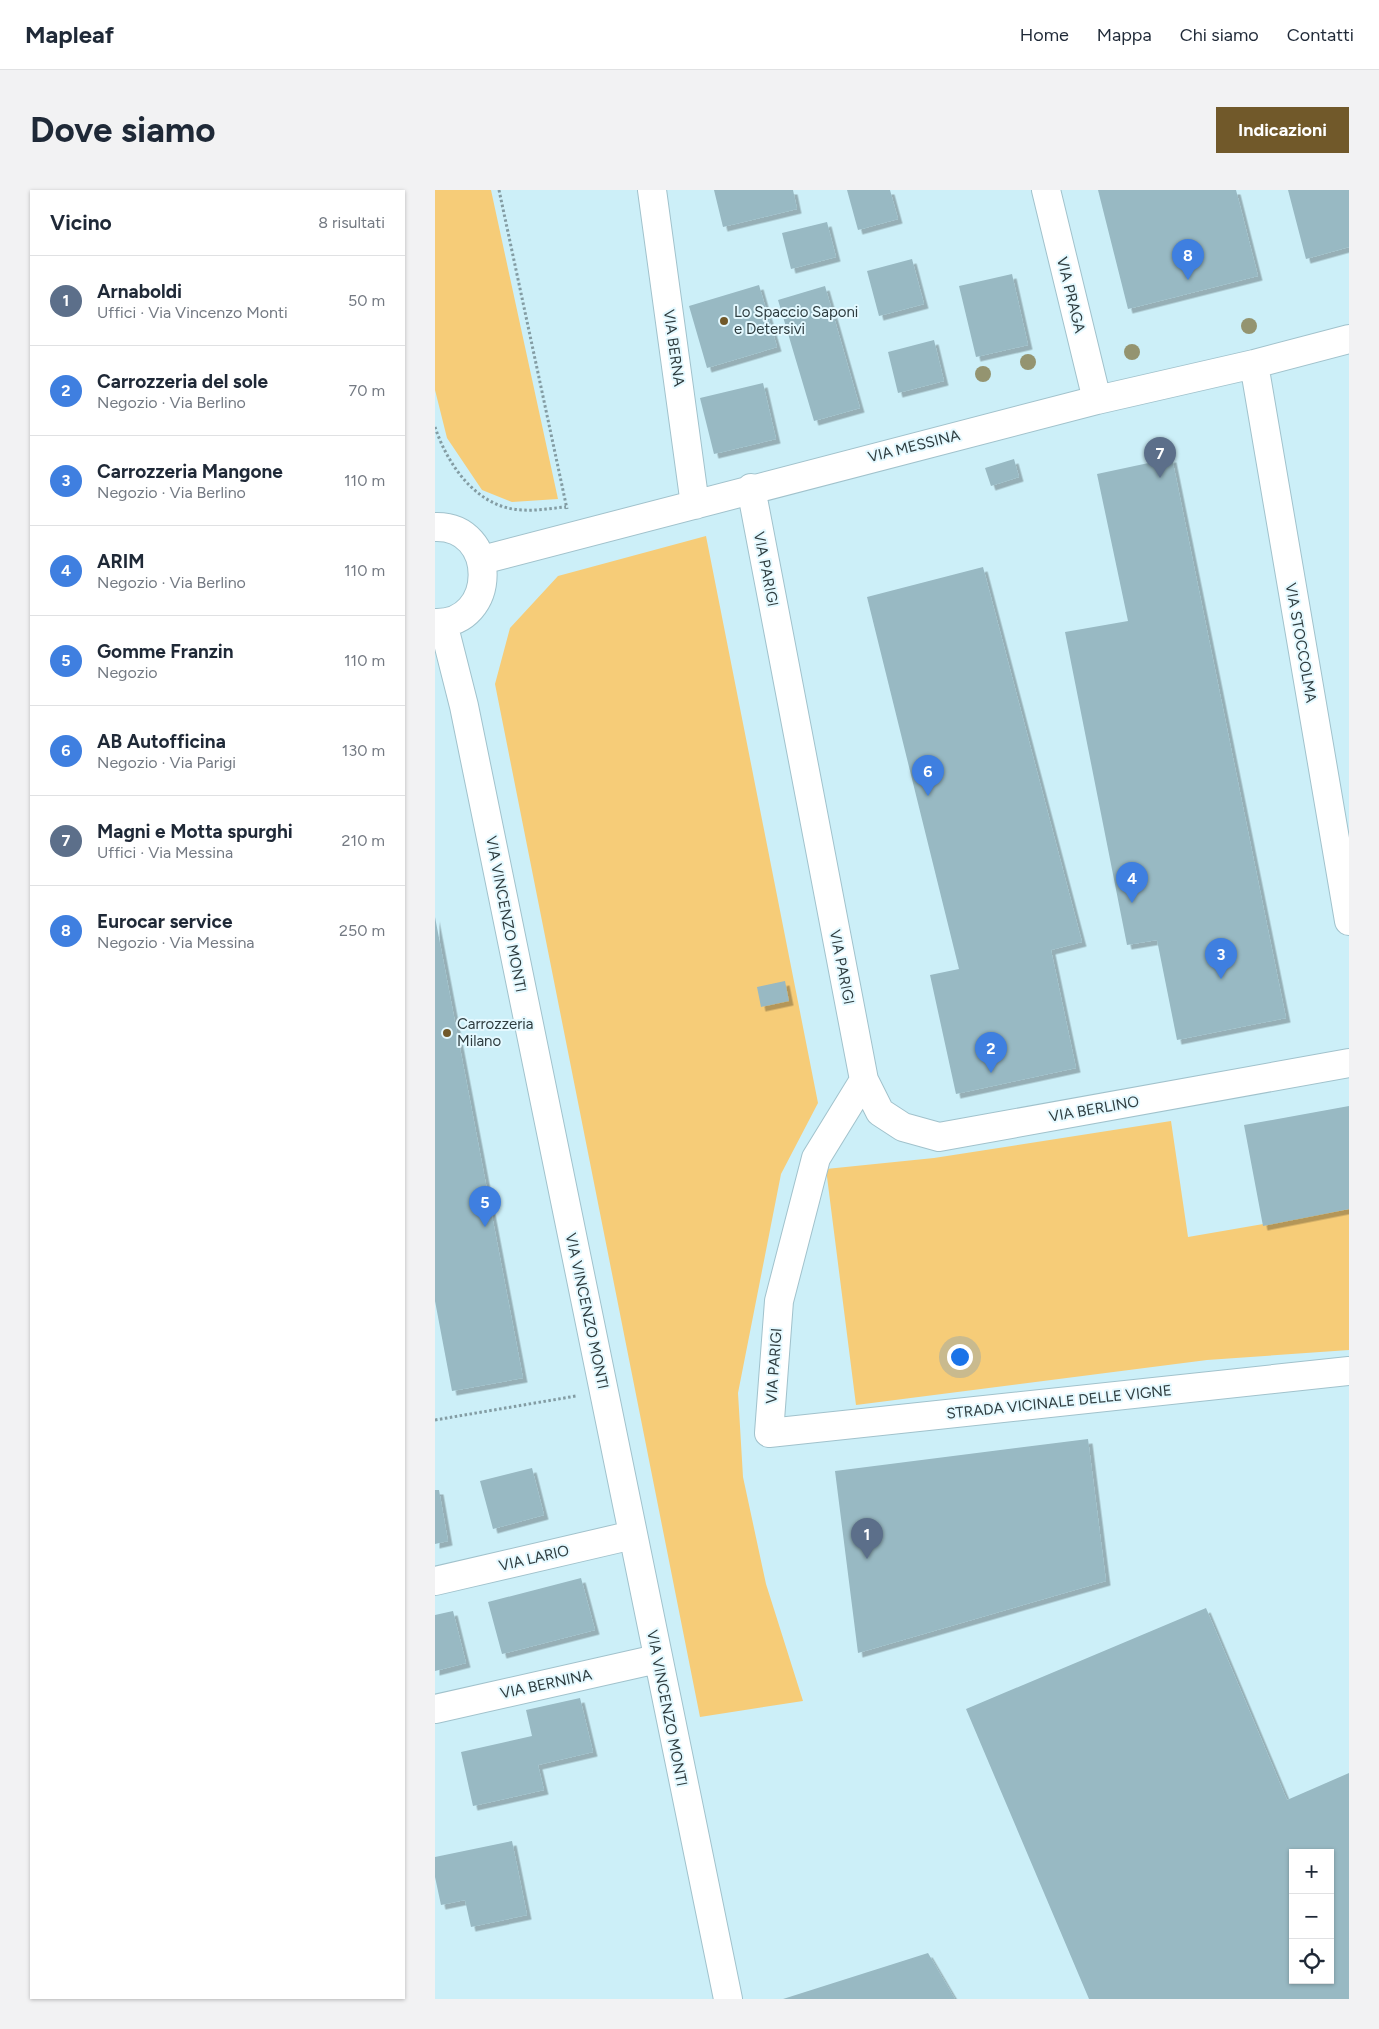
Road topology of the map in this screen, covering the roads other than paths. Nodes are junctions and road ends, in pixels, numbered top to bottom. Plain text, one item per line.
1 (652, 190) edge
2 (1045, 190) edge
3 (1349, 339) edge
4 (1254, 364) junction
5 (1097, 400) junction
6 (751, 488) junction
7 (695, 505) junction
8 (435, 527) edge
9 (482, 560) junction
10 (439, 623) edge
11 (1349, 921) edge
12 (1349, 1063) edge
13 (864, 1080) junction
14 (1349, 1370) edge
15 (769, 1433) joint
16 (633, 1534) junction
17 (435, 1581) edge
18 (657, 1660) junction
19 (435, 1709) edge
20 (728, 1999) edge

1 - 7 street, VIA BERNA
2 - 5 street, VIA PRAGA
3 - 4 street, VIA MESSINA
4 - 5 street, VIA MESSINA
4 - 11 street, VIA STOCCOLMA
5 - 6 street, VIA MESSINA
6 - 7 street, VIA MESSINA
6 - 13 street, VIA PARIGI
7 - 9 street, VIA MESSINA
8 - 9 street
9 - 10 street
10 - 16 street, VIA VINCENZO MONTI
12 - 13 street, VIA BERLINO
13 - 15 street, VIA PARIGI
14 - 15 street, STRADA VICINALE DELLE VIGNE
16 - 17 street, VIA LARIO
16 - 18 street, VIA VINCENZO MONTI
18 - 19 street, VIA BERNINA
18 - 20 street, VIA VINCENZO MONTI

